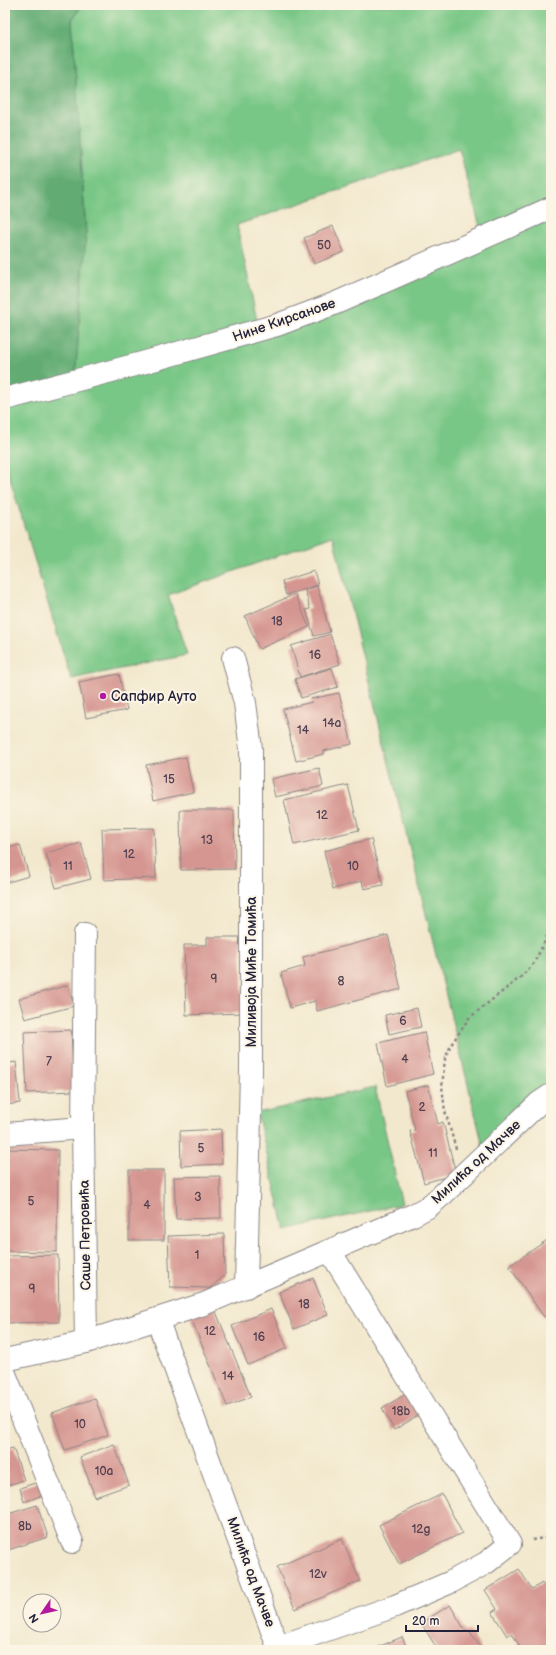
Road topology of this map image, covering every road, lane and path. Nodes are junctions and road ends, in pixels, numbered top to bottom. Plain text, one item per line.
1 (551, 208) edge
2 (5, 399) edge
3 (233, 658) dead end
4 (551, 922) edge
5 (85, 934) dead end
6 (551, 1095) edge
7 (83, 1128) junction
8 (5, 1134) edge
9 (464, 1174) junction
10 (330, 1251) junction
11 (246, 1287) junction
12 (157, 1319) junction
13 (86, 1342) junction
14 (5, 1360) edge
15 (5, 1374) edge
16 (72, 1542) dead end

1 - 2 street, Нине Кирсанове
3 - 11 street, Миливоја Миће Томића
4 - 9 path
5 - 7 street, Саше Петровића
6 - 9 street, Милића од Мачве
7 - 8 street
7 - 13 street, Саше Петровића
9 - 10 street, Милића од Мачве
10 - 11 street, Милића од Мачве
10 - 12 street, Милића од Мачве
11 - 12 street, Милића од Мачве
12 - 13 street, Милића од Мачве
13 - 14 street, Милића од Мачве
15 - 16 street

